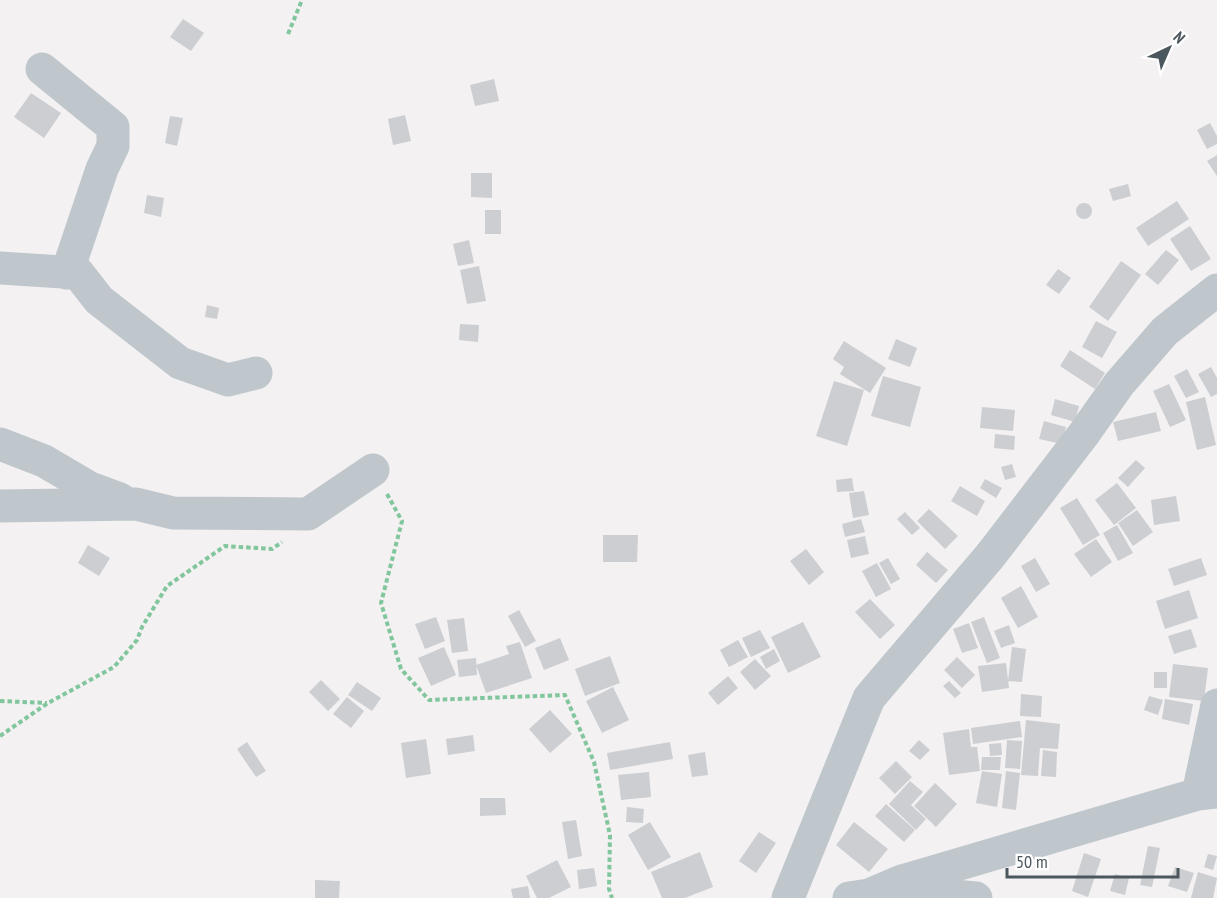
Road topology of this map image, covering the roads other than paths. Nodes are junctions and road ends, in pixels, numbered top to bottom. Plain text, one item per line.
1 (42, 69) dead end
2 (0, 268) edge
3 (67, 273) junction
4 (1217, 290) edge
5 (255, 373) dead end
6 (0, 444) edge
7 (373, 470) road end
8 (136, 504) junction
9 (0, 506) edge
10 (1217, 705) edge
11 (1207, 793) edge
12 (902, 881) junction
13 (788, 898) edge
14 (849, 898) edge
15 (976, 898) edge

1 - 3 street
2 - 3 street
3 - 5 street
4 - 13 street
6 - 8 street
7 - 8 street
8 - 9 street
10 - 11 street
11 - 12 street
12 - 14 street
12 - 15 street

